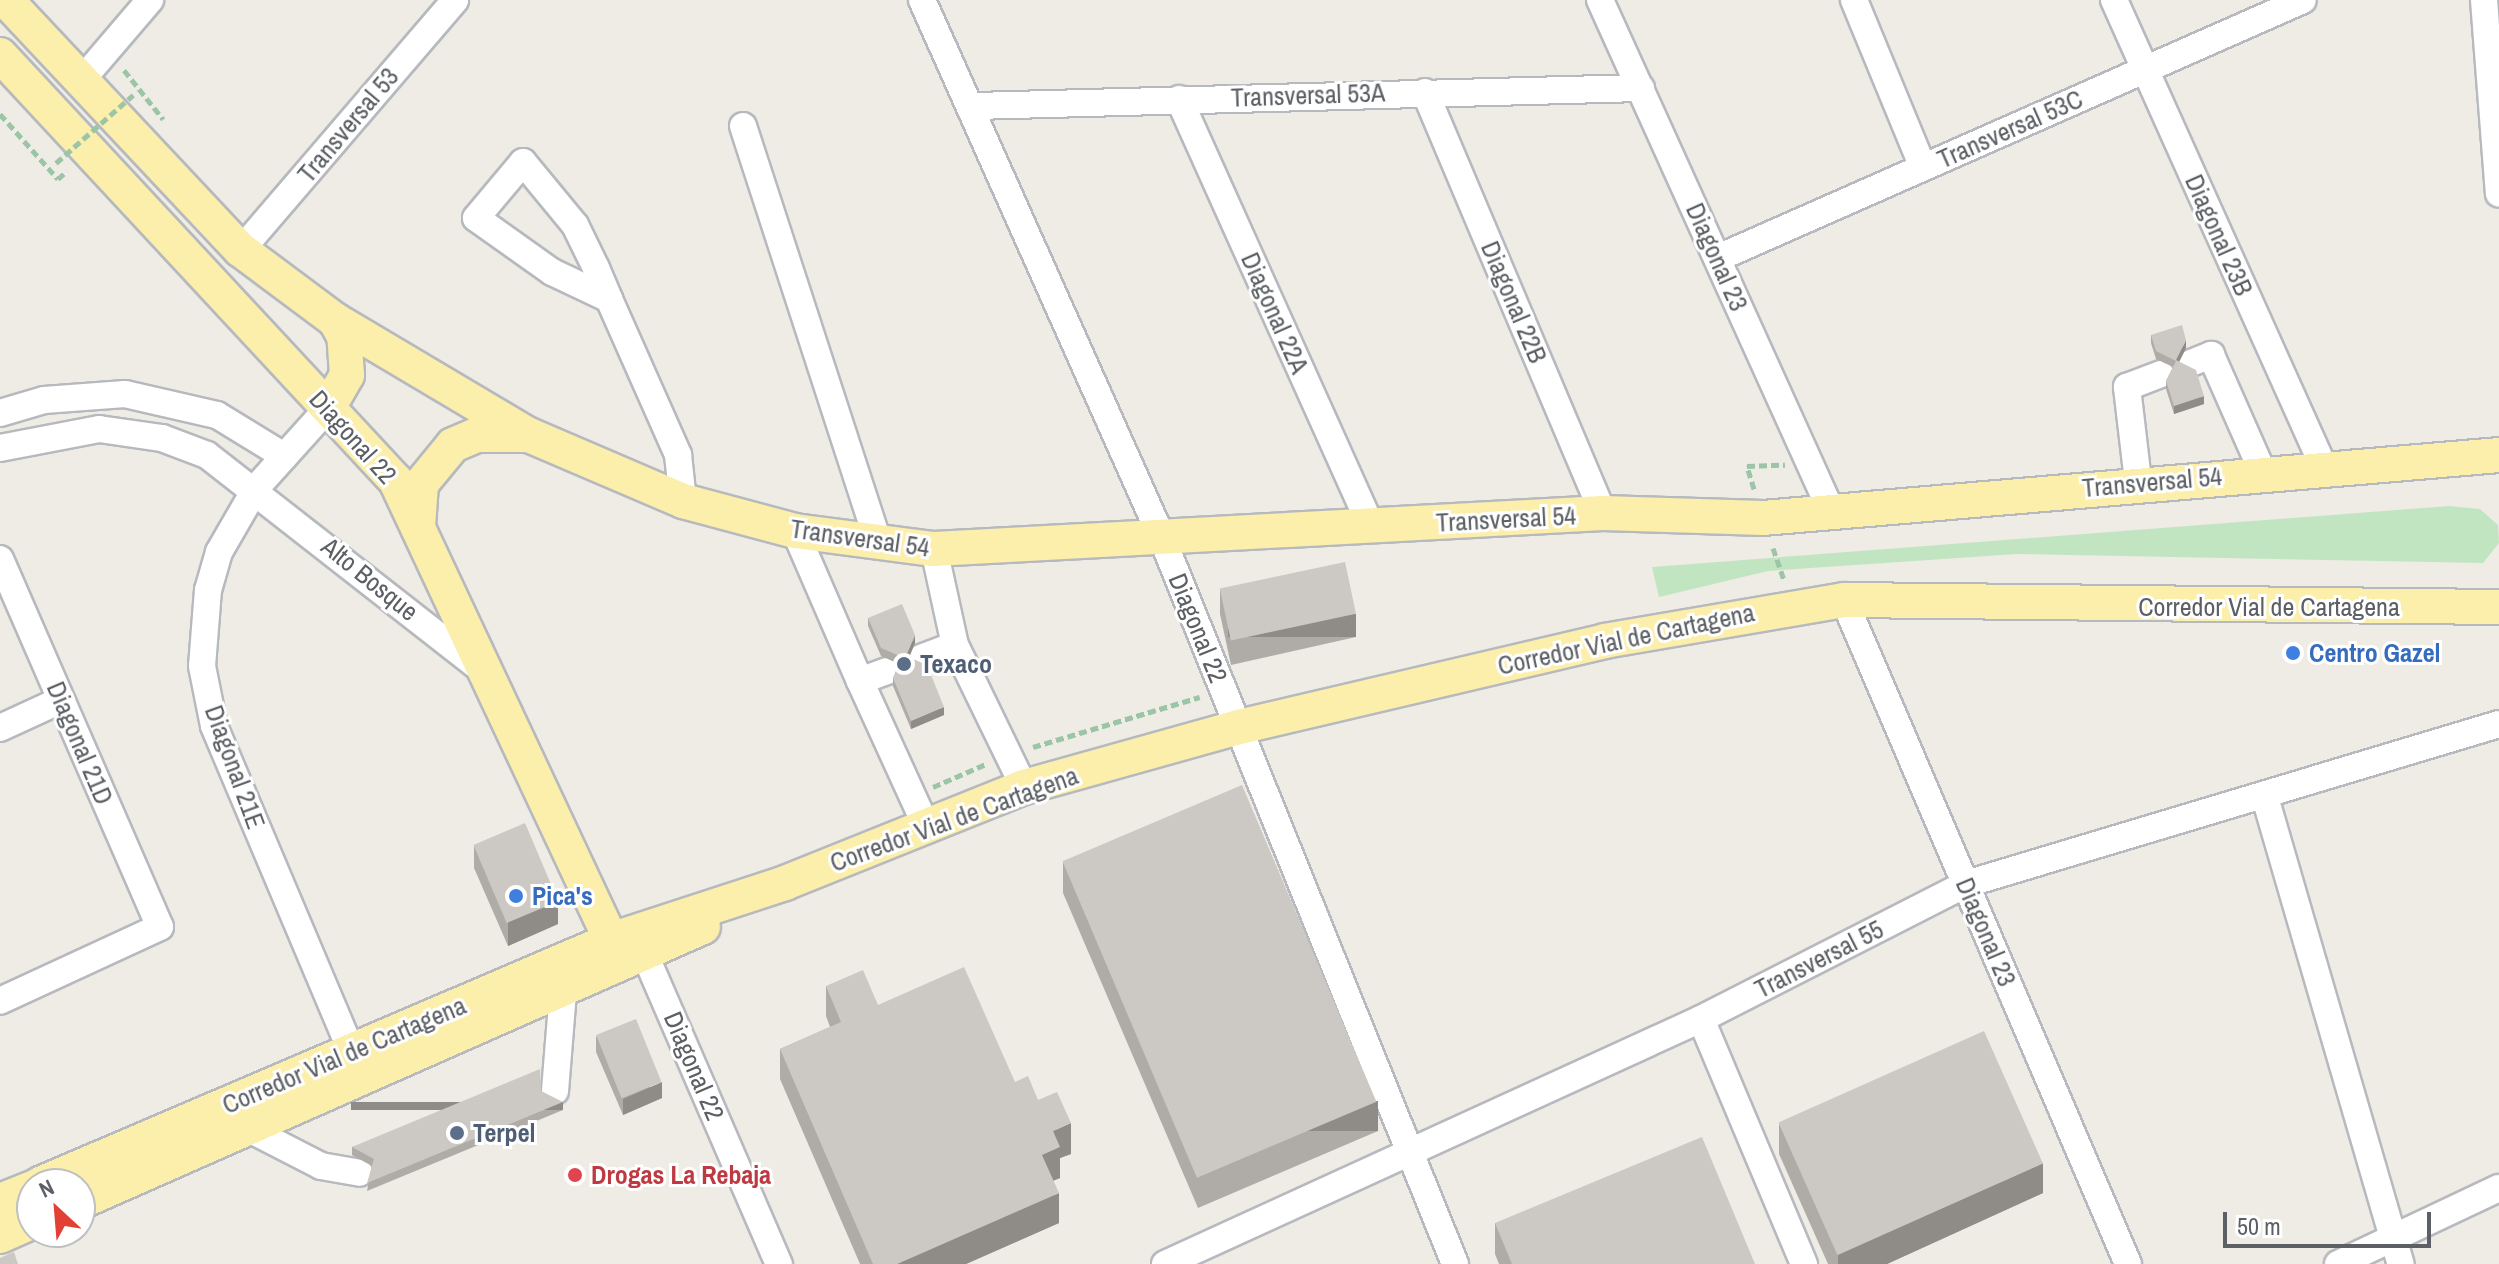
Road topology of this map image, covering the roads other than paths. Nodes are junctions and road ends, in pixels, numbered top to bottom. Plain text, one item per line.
1 (6, 0) edge
2 (150, 0) edge
3 (455, 0) edge
4 (922, 0) edge
5 (1600, 0) edge
6 (1854, 0) edge
7 (2114, 0) edge
8 (2303, 0) edge
9 (2484, 0) edge
10 (0, 55) edge
11 (2145, 69) junction
12 (80, 82) junction
13 (1641, 88) junction
14 (1425, 92) junction
15 (1179, 99) junction
16 (975, 106) junction
17 (743, 126) dead end
18 (1923, 167) junction
19 (2499, 193) edge
20 (241, 250) junction
21 (1718, 258) junction
22 (609, 299) junction
23 (335, 320) junction
24 (2191, 363) dead end
25 (2161, 374) dead end
26 (328, 408) junction
27 (0, 413) edge
28 (529, 435) junction
29 (0, 448) edge
30 (2499, 455) edge
31 (284, 456) junction
32 (2444, 460) junction
33 (2325, 470) junction
34 (2263, 473) junction
35 (2138, 481) junction
36 (2499, 482) edge
37 (256, 488) junction
38 (683, 501) junction
39 (1603, 513) junction
40 (1833, 515) junction
41 (1371, 527) junction
42 (795, 531) junction
43 (419, 535) junction
44 (1162, 538) junction
45 (879, 545) junction
46 (934, 549) junction
47 (0, 559) edge
48 (2499, 586) edge
49 (1844, 600) junction
50 (2446, 607) junction
51 (2499, 607) edge
52 (955, 645) junction
53 (921, 658) dead end
54 (887, 671) dead end
55 (484, 672) junction
56 (860, 681) junction
57 (61, 700) junction
58 (2499, 724) edge
59 (1239, 727) junction
60 (0, 728) edge
61 (1024, 787) junction
62 (2265, 797) junction
63 (926, 826) junction
64 (785, 883) junction
65 (1966, 884) junction
66 (611, 940) junction
67 (646, 957) junction
68 (563, 992) junction
69 (0, 1001) edge
70 (1701, 1019) junction
71 (352, 1052) junction
72 (555, 1091) dead end
73 (249, 1129) junction
74 (1411, 1156) junction
75 (78, 1168) edge
76 (359, 1173) dead end
77 (2499, 1188) edge
78 (96, 1195) edge
79 (2391, 1237) junction
80 (779, 1264) edge
81 (1165, 1264) edge
82 (1455, 1264) edge
83 (1804, 1264) edge
84 (2128, 1264) edge
85 (2338, 1264) edge
86 (2401, 1264) edge

1 - 12 main road
2 - 12 street
3 - 20 street, Transversal 53
4 - 16 street, Diagonal 22
5 - 13 street, Diagonal 23
6 - 18 street
7 - 11 street, Diagonal 23B
8 - 11 street, Transversal 53C
9 - 19 street
10 - 26 main road, Diagonal 22
11 - 18 street, Transversal 53C
11 - 33 street, Diagonal 23B
12 - 20 main road
13 - 14 street, Transversal 53A
13 - 21 street, Diagonal 23
14 - 15 street, Transversal 53A
14 - 39 street, Diagonal 22B
15 - 16 street, Transversal 53A
15 - 41 street, Diagonal 22A
16 - 44 street, Diagonal 22
17 - 45 street
18 - 21 street, Transversal 53C
20 - 23 main road
21 - 40 street, Diagonal 23
22 - 22 street
22 - 38 street
23 - 26 main road
23 - 28 main road
24 - 34 street
25 - 35 street
26 - 31 street, Diagonal 21E
26 - 43 main road, Diagonal 22
27 - 31 street
28 - 38 main road, Transversal 54
28 - 43 main road
29 - 37 street
30 - 32 main road, Transversal 54
31 - 37 street, Diagonal 21E
32 - 33 main road, Transversal 54
32 - 36 main road
33 - 34 main road, Transversal 54
34 - 35 main road, Transversal 54
35 - 40 main road, Transversal 54
37 - 55 street, Alto Bosque
37 - 71 street, Diagonal 21E
38 - 42 main road, Transversal 54
39 - 40 main road, Transversal 54
39 - 41 main road, Transversal 54
41 - 44 main road, Transversal 54
42 - 45 main road, Transversal 54
42 - 56 street
43 - 55 main road, Diagonal 22
44 - 46 main road, Transversal 54
44 - 59 street, Diagonal 22
45 - 46 main road, Transversal 54
46 - 52 street
47 - 57 street, Diagonal 21D
48 - 50 main road
49 - 50 main road, Corredor Vial de Cartagena
49 - 59 main road, Corredor Vial de Cartagena
49 - 65 street, Diagonal 23
50 - 51 main road, Corredor Vial de Cartagena
52 - 53 street
52 - 61 street
54 - 56 street
55 - 66 main road, Diagonal 22
56 - 63 street
57 - 60 street
57 - 69 street, Diagonal 21D
58 - 62 street, Transversal 55
59 - 61 main road, Corredor Vial de Cartagena
59 - 74 street, Diagonal 22
61 - 63 main road, Corredor Vial de Cartagena
62 - 65 street, Transversal 55
62 - 79 street
63 - 64 main road, Corredor Vial de Cartagena
64 - 66 main road, Corredor Vial de Cartagena
64 - 67 main road, Corredor Vial de Cartagena
65 - 70 street, Transversal 55
65 - 84 street, Diagonal 23
66 - 71 main road, Corredor Vial de Cartagena
67 - 68 main road, Corredor Vial de Cartagena
67 - 80 street, Diagonal 22
68 - 72 street
68 - 73 main road, Corredor Vial de Cartagena
70 - 74 street, Transversal 55
70 - 83 street
71 - 75 main road, Corredor Vial de Cartagena
73 - 76 street
73 - 78 main road, Corredor Vial de Cartagena
74 - 81 street, Transversal 55
74 - 82 street, Diagonal 22
77 - 79 street
79 - 85 street
79 - 86 street

